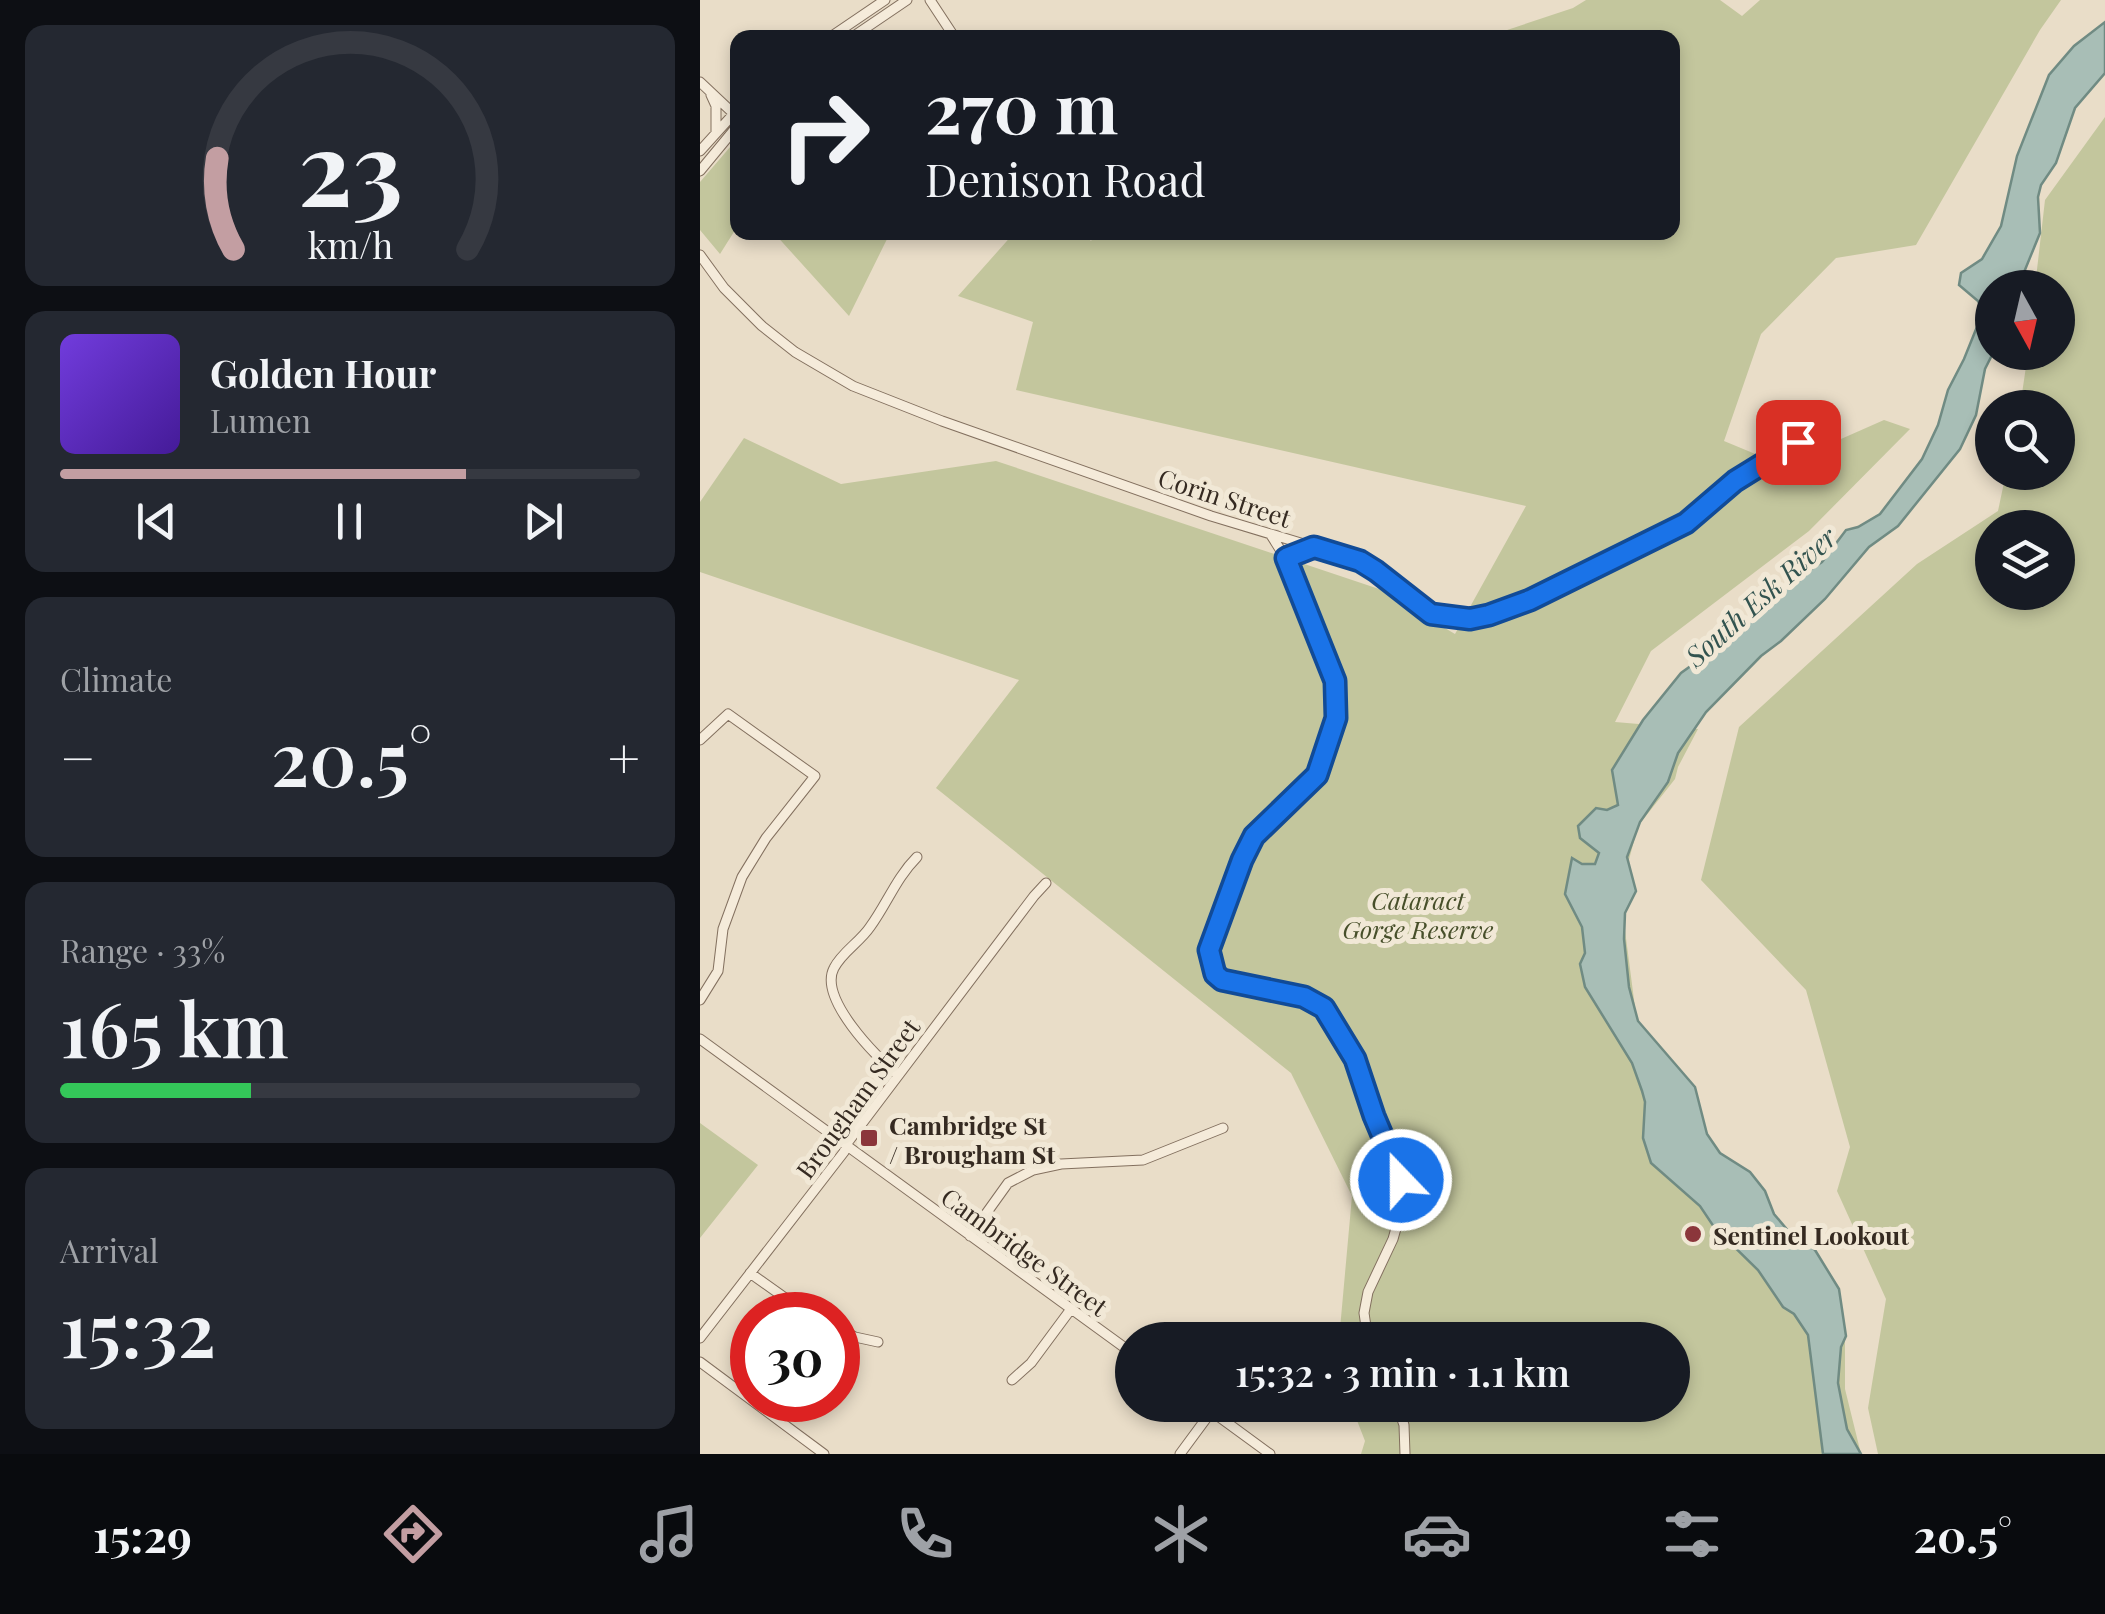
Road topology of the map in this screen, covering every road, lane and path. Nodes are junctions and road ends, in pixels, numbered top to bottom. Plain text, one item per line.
1 (886, 0) edge
2 (908, 0) edge
3 (930, 0) edge
4 (841, 30) edge
5 (863, 30) edge
6 (950, 30) edge
7 (704, 85) edge
8 (730, 108) edge
9 (730, 119) edge
10 (716, 132) junction
11 (730, 135) edge
12 (700, 151) edge
13 (700, 171) edge
14 (700, 255) edge
15 (1798, 442) dead end
16 (1271, 536) junction
17 (1314, 547) junction
18 (1286, 558) junction
19 (700, 740) edge
20 (917, 857) dead end
21 (1046, 884) dead end
22 (700, 1000) edge
23 (700, 1040) edge
24 (898, 1075) junction
25 (1223, 1128) dead end
26 (846, 1146) junction
27 (970, 1236) junction
28 (750, 1273) junction
29 (777, 1292) edge
30 (1072, 1309) junction
31 (1365, 1322) edge
32 (860, 1336) edge
33 (700, 1338) edge
34 (1115, 1341) edge
35 (878, 1342) dead end
36 (700, 1362) edge
37 (1012, 1380) dead end
38 (1199, 1422) edge
39 (1226, 1422) edge
40 (1403, 1422) edge
41 (824, 1454) edge
42 (1180, 1454) edge
43 (1270, 1454) edge
44 (1405, 1454) edge

1 - 4 street
2 - 5 street
3 - 6 street
7 - 8 street
7 - 10 street
9 - 10 street
10 - 12 street
11 - 13 street
14 - 16 street, Corin Street
15 - 17 street, Corin Street
16 - 17 street, Corin Street
16 - 18 street
17 - 18 street
18 - 31 street
19 - 22 street
20 - 24 street
21 - 24 street, Brougham Street
23 - 26 street, Cambridge Street
24 - 26 street, Brougham Street
25 - 27 street
26 - 27 street, Cambridge Street
26 - 28 street, Brougham Street
27 - 30 street, Cambridge Street
28 - 29 street
28 - 33 street, Brougham Street
30 - 34 street, Cambridge Street
30 - 37 street
32 - 35 street
36 - 41 street
38 - 42 street
39 - 43 street
40 - 44 street

